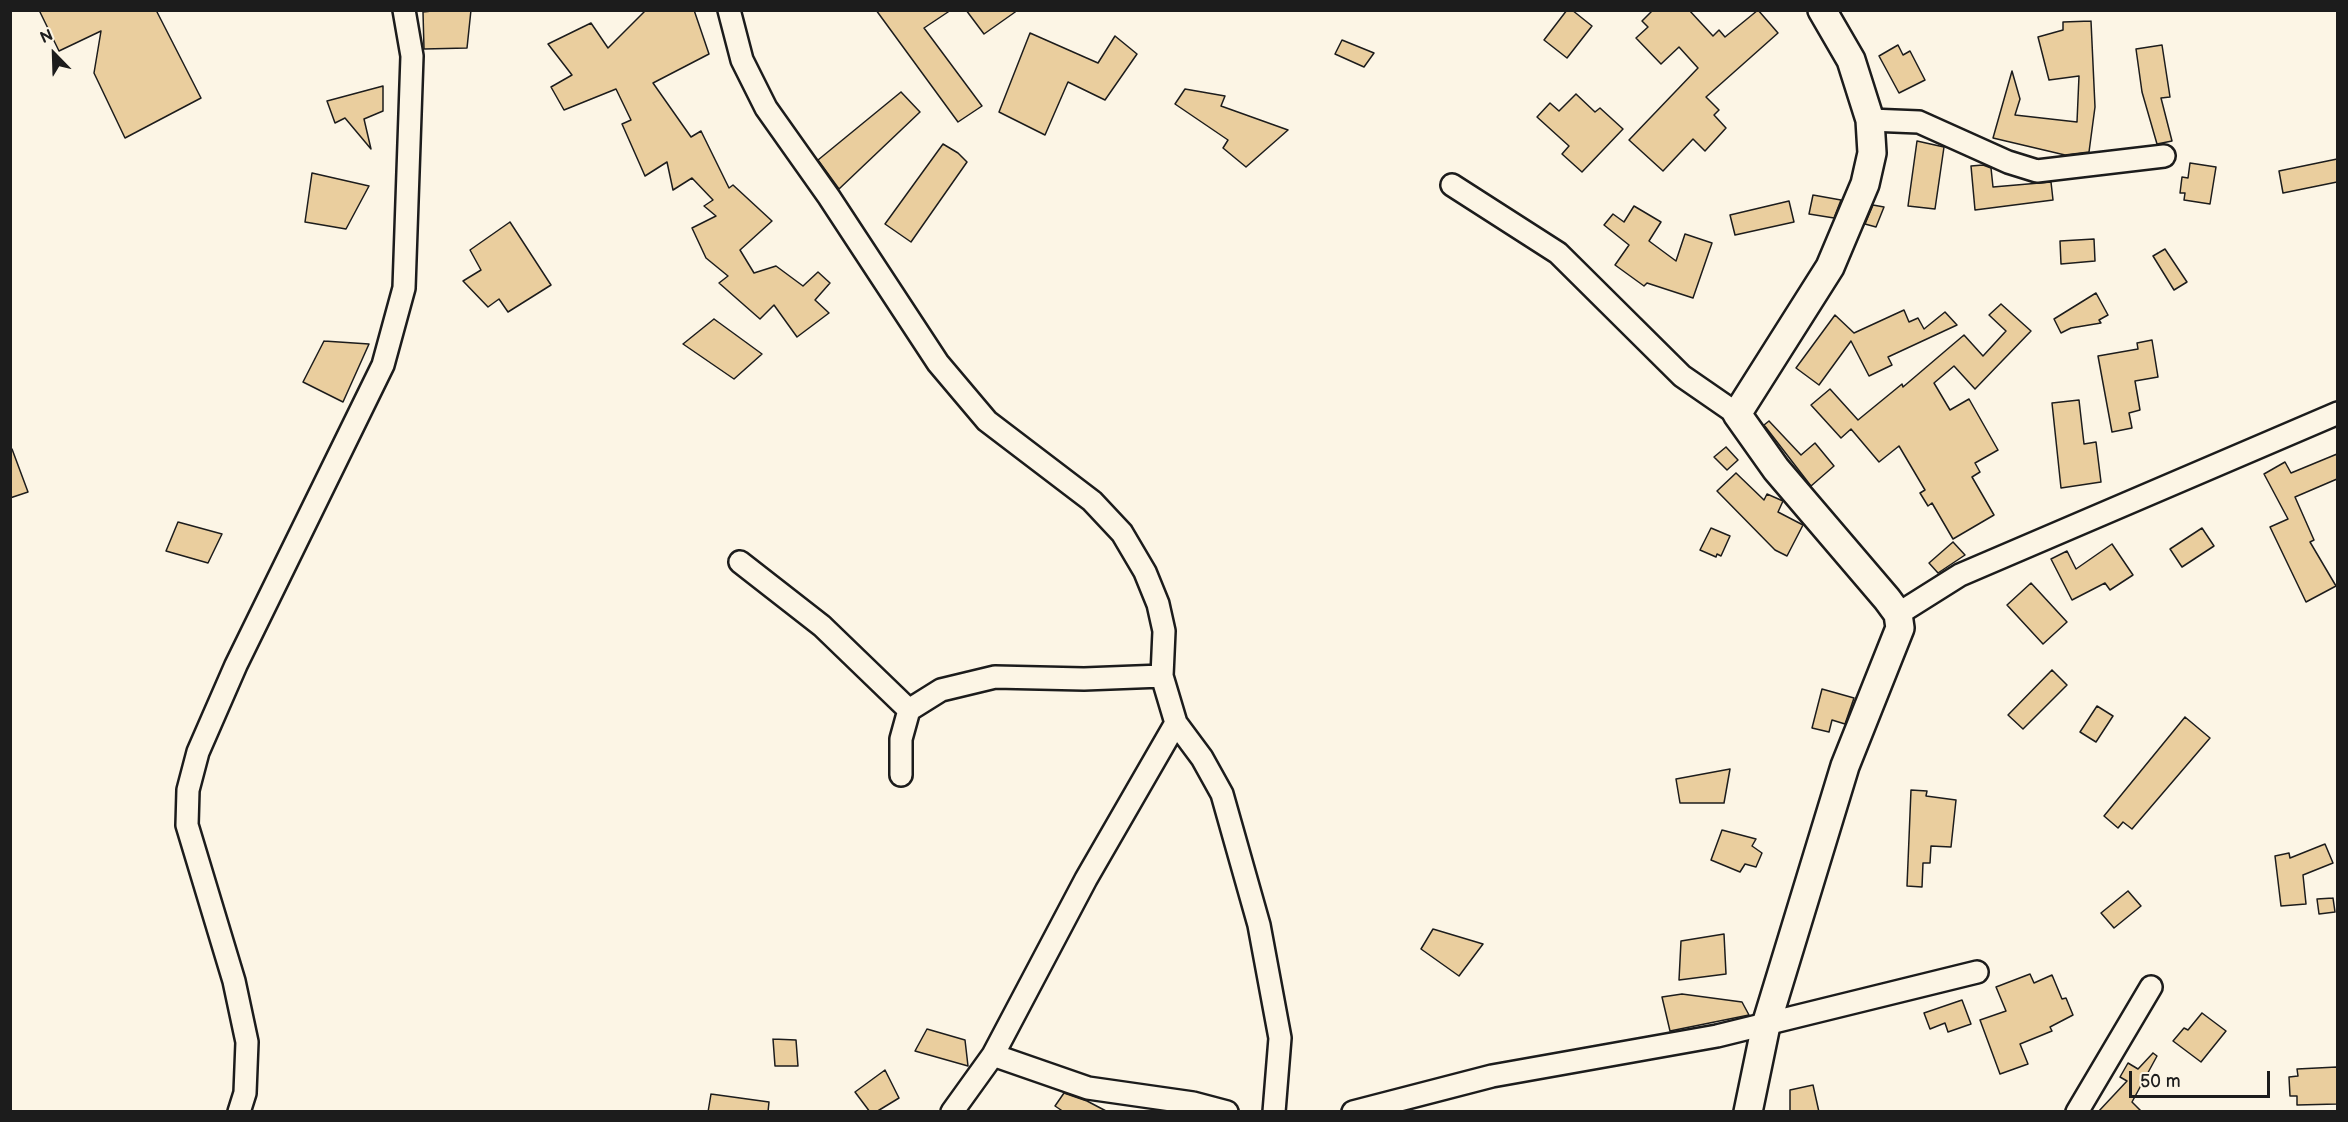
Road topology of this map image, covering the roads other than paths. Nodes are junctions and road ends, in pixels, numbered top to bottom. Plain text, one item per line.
1 (404, 10) edge
2 (729, 10) edge
3 (1822, 10) edge
4 (1870, 120) junction
5 (2164, 156) dead end
6 (1452, 184) dead end
7 (2337, 413) edge
8 (1737, 414) junction
9 (740, 562) dead end
10 (1898, 614) junction
11 (1162, 676) junction
12 (909, 710) junction
13 (1176, 723) junction
14 (901, 775) dead end
15 (1977, 972) dead end
16 (2151, 987) dead end
17 (1766, 1025) junction
18 (993, 1055) junction
19 (239, 1112) edge
20 (952, 1112) edge
21 (1227, 1112) edge
22 (1274, 1112) edge
23 (1353, 1112) edge
24 (1748, 1112) edge
25 (2077, 1112) edge

1 - 19 street
2 - 11 street
3 - 4 street
4 - 5 street
4 - 8 street
6 - 8 street
7 - 10 street
8 - 10 street
9 - 12 street
10 - 17 street
11 - 12 street
11 - 13 street
12 - 14 street
13 - 18 street
13 - 22 street
15 - 17 street
16 - 25 street
17 - 23 street
17 - 24 street
18 - 20 street
18 - 21 street

